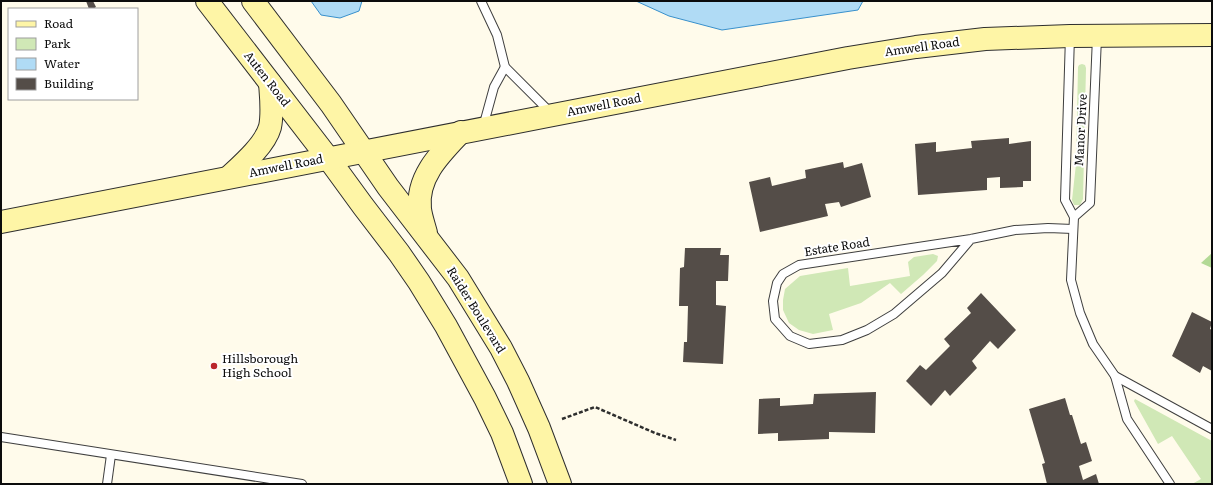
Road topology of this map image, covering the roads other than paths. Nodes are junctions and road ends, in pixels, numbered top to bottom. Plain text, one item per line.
1 (207, 1) edge
2 (253, 1) edge
3 (482, 1) edge
4 (1212, 35) edge
5 (1070, 36) junction
6 (1098, 36) junction
7 (505, 67) junction
8 (270, 83) junction
9 (553, 115) junction
10 (483, 128) junction
11 (461, 132) junction
12 (365, 152) junction
13 (328, 158) junction
14 (229, 177) junction
15 (1074, 217) junction
16 (1, 222) edge
17 (1073, 229) junction
18 (427, 238) junction
19 (971, 239) junction
20 (1115, 376) junction
21 (1212, 429) edge
22 (1, 437) edge
23 (111, 455) junction
24 (107, 484) edge
25 (302, 484) edge
26 (521, 484) edge
27 (560, 484) edge
28 (1170, 484) edge

1 - 8 main road, Auten Road
2 - 12 main road
3 - 7 lane
4 - 6 main road, Amwell Road
5 - 6 main road, Amwell Road
5 - 9 main road, Amwell Road
5 - 15 lane, Manor Drive
6 - 15 lane, Manor Drive
7 - 9 lane
7 - 10 lane
8 - 13 main road, Auten Road
8 - 14 main road
9 - 10 main road, Amwell Road
10 - 11 main road, Amwell Road
11 - 12 main road, Amwell Road
11 - 18 main road
12 - 13 main road, Amwell Road
12 - 18 main road, Raider Boulevard
13 - 14 main road, Amwell Road
13 - 26 main road
14 - 16 main road, Amwell Road
15 - 17 lane
17 - 19 lane, Estate Road
17 - 20 lane
18 - 27 main road, Raider Boulevard
19 - 19 lane, Estate Road
20 - 21 lane
20 - 28 lane
22 - 23 lane
23 - 24 lane
23 - 25 lane

